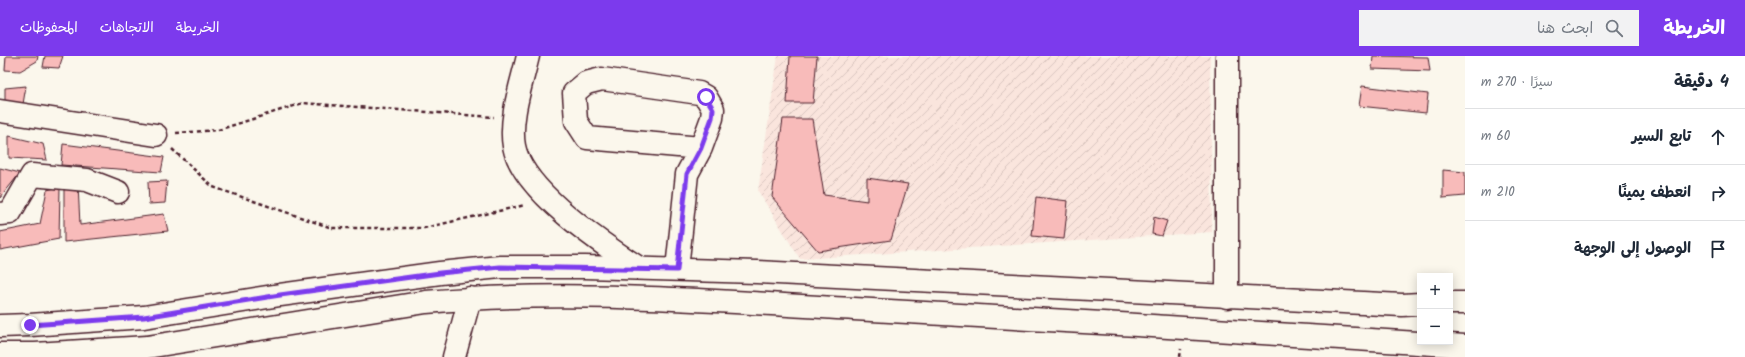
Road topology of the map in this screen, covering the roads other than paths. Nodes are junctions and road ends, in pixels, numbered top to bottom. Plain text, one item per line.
1 (528, 56) edge
2 (1228, 56) edge
3 (0, 111) edge
4 (156, 135) road end
5 (701, 148) junction
6 (118, 192) dead end
7 (0, 214) edge
8 (639, 268) junction
9 (677, 270) junction
10 (1227, 297) junction
11 (470, 298) junction
12 (1453, 303) edge
13 (1465, 303) edge
14 (1417, 304) edge
15 (0, 326) edge
16 (1465, 346) edge
17 (0, 354) edge
18 (454, 357) edge

1 - 8 main road
2 - 10 main road
3 - 4 main road
5 - 5 main road
5 - 9 main road
6 - 7 main road
8 - 9 main road
8 - 15 main road
9 - 10 main road
10 - 14 main road
11 - 16 main road
11 - 17 main road
11 - 18 main road
12 - 13 main road

